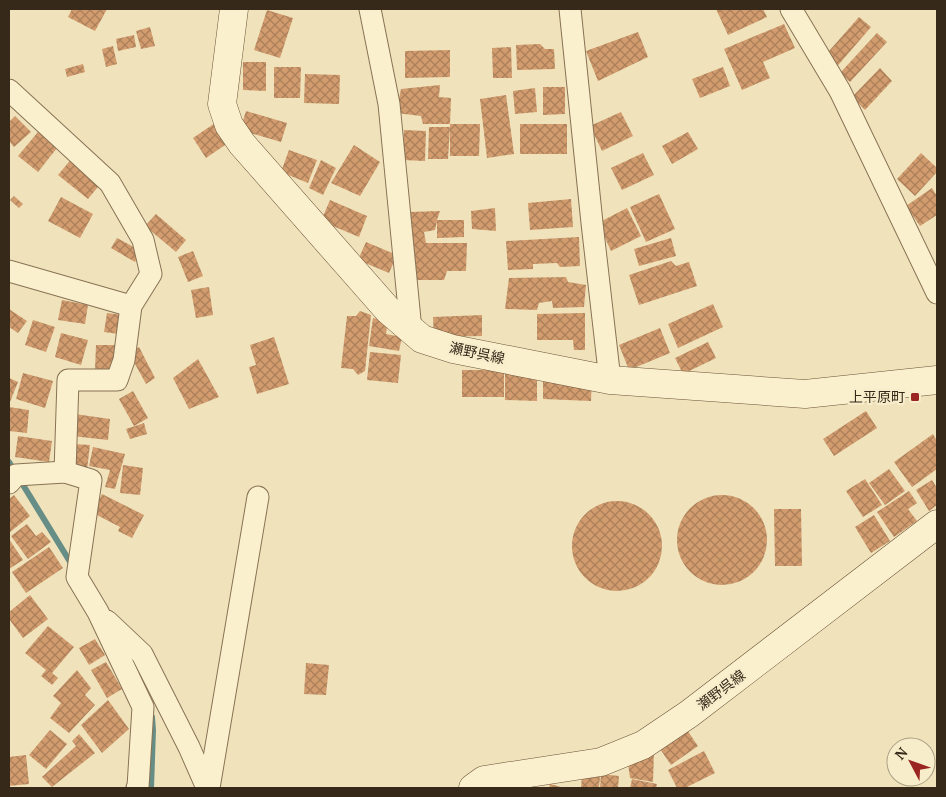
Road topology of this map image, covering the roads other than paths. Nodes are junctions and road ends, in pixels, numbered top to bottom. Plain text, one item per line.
1 (234, 9) edge
2 (370, 9) edge
3 (570, 9) edge
4 (791, 9) edge
5 (9, 90) edge
6 (9, 271) edge
7 (937, 293) edge
8 (131, 306) junction
9 (411, 330) junction
10 (610, 380) junction
11 (937, 380) edge
12 (65, 472) junction
13 (9, 483) edge
14 (258, 497) dead end
15 (937, 524) edge
16 (98, 612) junction
17 (137, 788) edge
18 (208, 788) edge
19 (473, 788) edge

1 - 9 main road, 瀬野呉線
2 - 9 street
3 - 10 street
4 - 7 street
5 - 8 street
6 - 8 street
8 - 12 street
9 - 10 main road, 瀬野呉線
10 - 11 main road, 瀬野呉線
12 - 13 street
12 - 16 street
14 - 18 street
15 - 19 main road, 瀬野呉線
16 - 17 street
16 - 18 street

